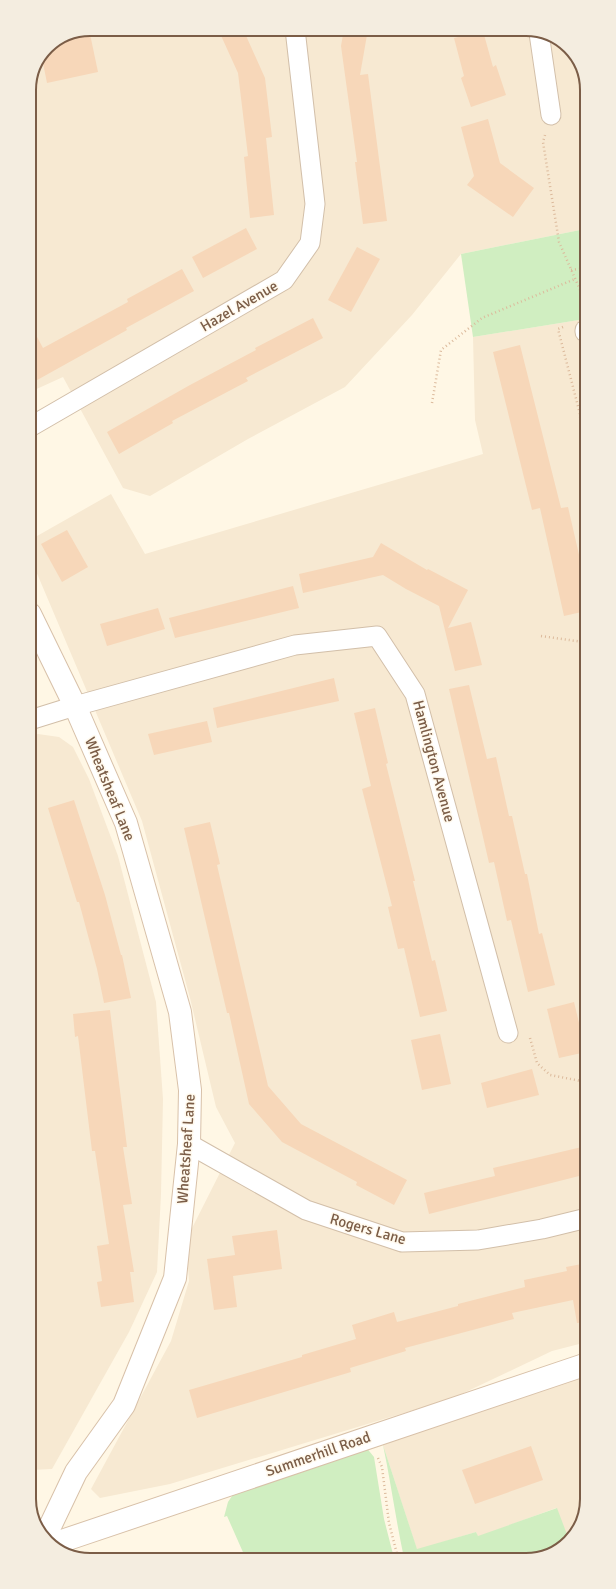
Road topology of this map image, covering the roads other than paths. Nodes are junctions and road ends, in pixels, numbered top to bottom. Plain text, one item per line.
1 (296, 36) edge
2 (540, 38) edge
3 (551, 115) road end
4 (36, 424) edge
5 (36, 626) edge
6 (75, 706) junction
7 (36, 718) edge
8 (508, 1033) road end
9 (189, 1144) junction
10 (580, 1220) edge
11 (580, 1366) edge
12 (47, 1532) edge
13 (58, 1542) edge

1 - 4 street, Hazel Avenue
2 - 3 street
5 - 6 street, Wheatsheaf Lane
6 - 7 street
6 - 8 street, Hamlington Avenue
6 - 9 street, Wheatsheaf Lane
9 - 10 street, Rogers Lane
9 - 12 street, Wheatsheaf Lane
11 - 13 street, Summerhill Road

